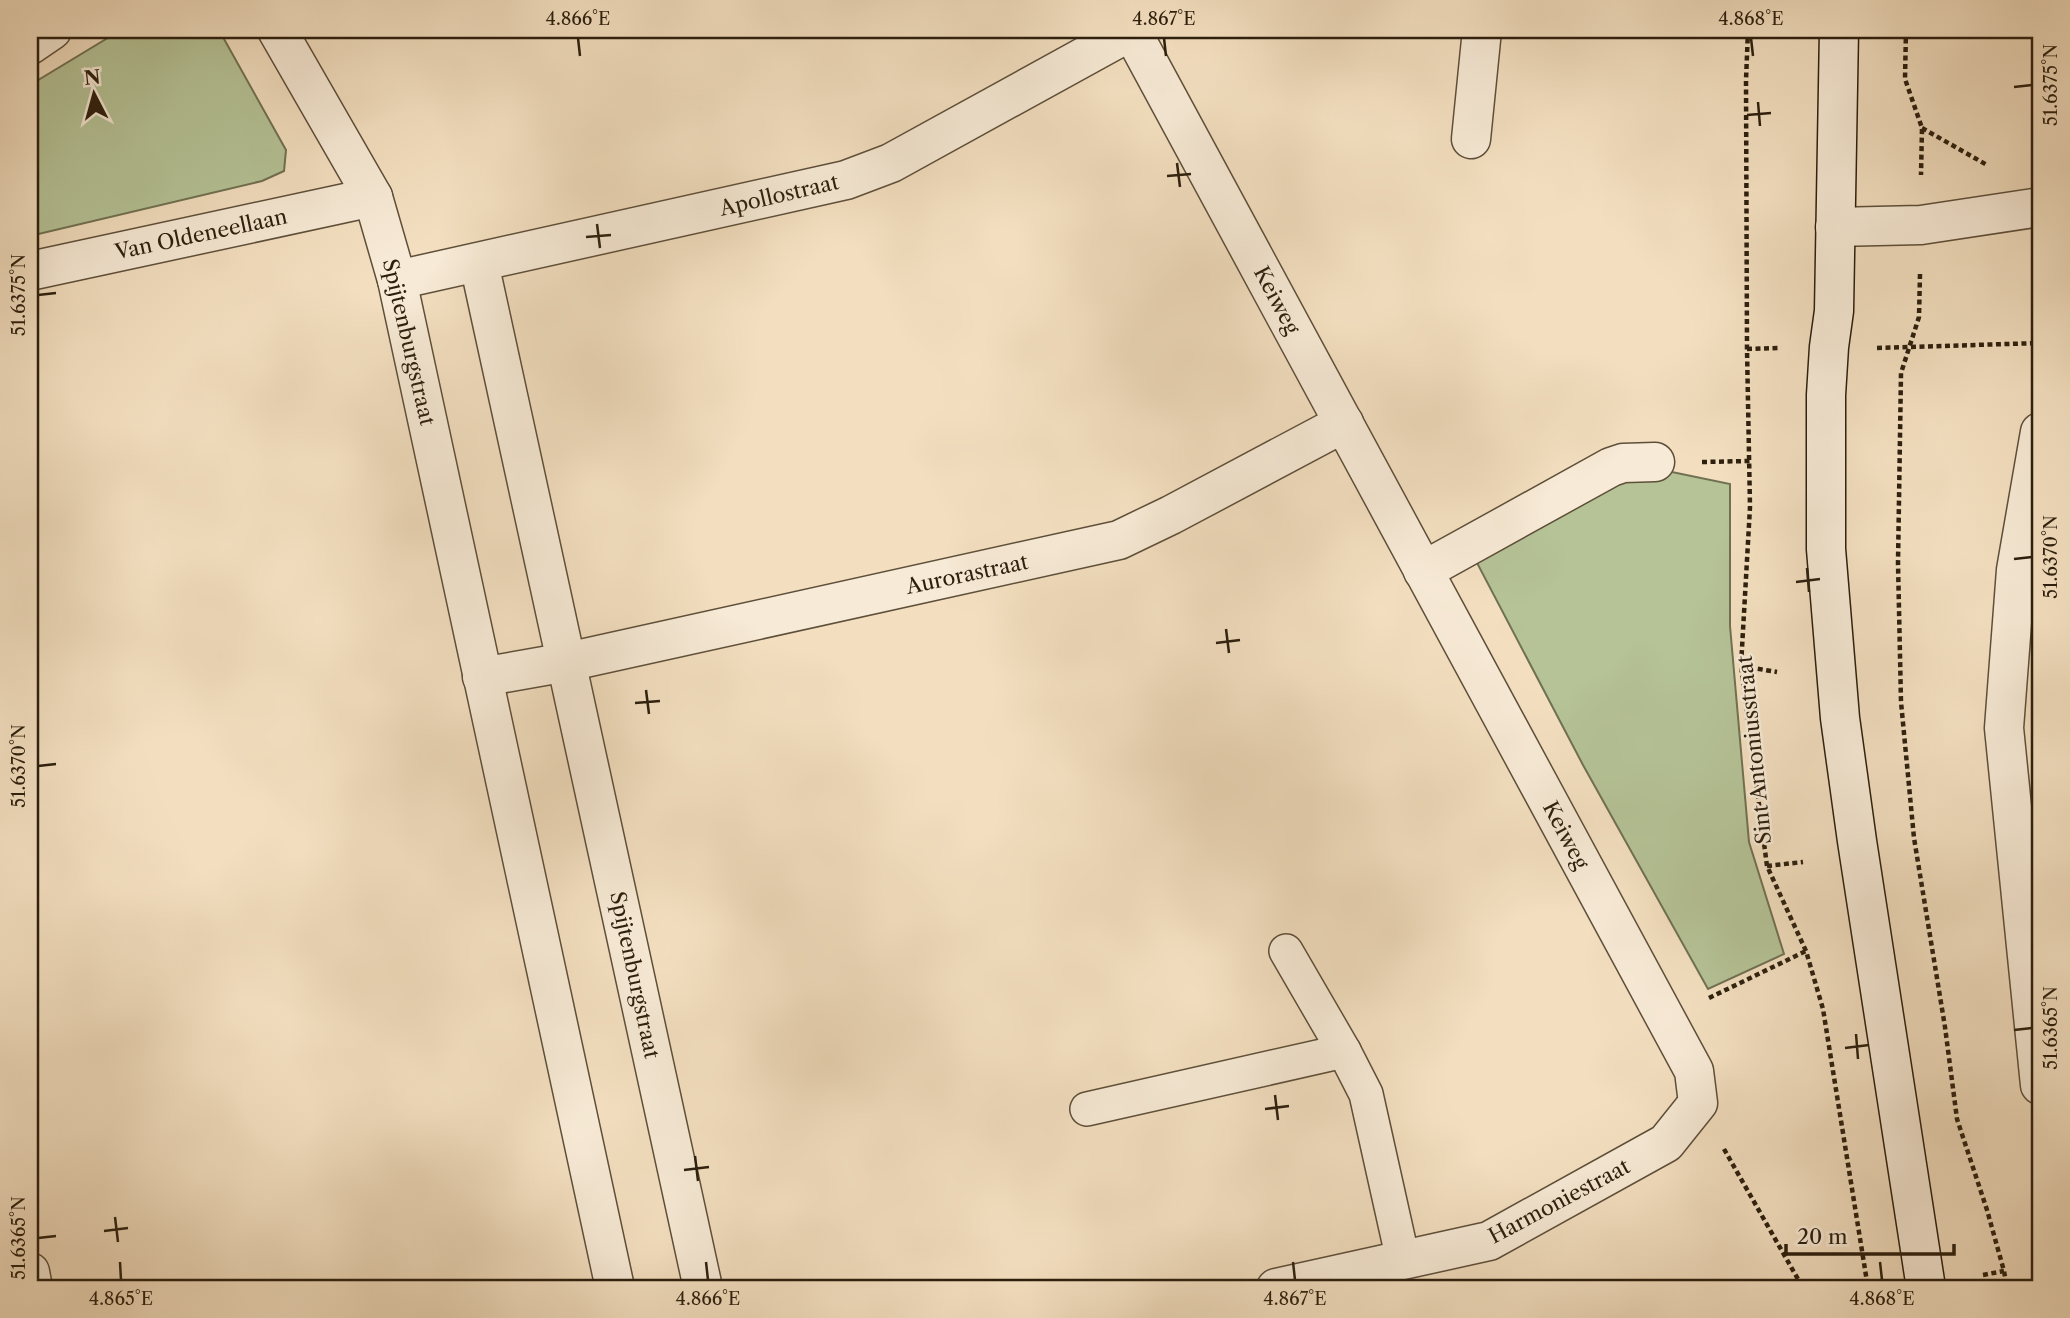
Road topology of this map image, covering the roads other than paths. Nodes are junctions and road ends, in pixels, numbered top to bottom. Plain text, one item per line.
1 (52, 30) edge
2 (277, 30) edge
3 (1131, 30) edge
4 (1482, 30) edge
5 (1839, 30) edge
6 (30, 45) edge
7 (1471, 139) dead end
8 (373, 197) junction
9 (2040, 206) edge
10 (1835, 227) junction
11 (479, 263) junction
12 (30, 271) edge
13 (397, 280) junction
14 (1344, 424) junction
15 (2040, 432) edge
16 (1656, 462) dead end
17 (1423, 571) junction
18 (567, 662) junction
19 (482, 677) junction
20 (1286, 951) dead end
21 (1344, 1051) junction
22 (2040, 1085) edge
23 (1698, 1103) joint
24 (1087, 1109) dead end
25 (1402, 1260) junction
26 (30, 1272) edge
27 (33, 1288) edge
28 (615, 1288) edge
29 (703, 1288) edge
30 (1276, 1288) edge
31 (1926, 1288) edge

1 - 6 street
2 - 8 street, Spijtenburgstraat
3 - 11 street, Apollostraat
3 - 14 street, Keiweg
4 - 7 street
5 - 10 street
8 - 12 street, Van Oldeneellaan
8 - 13 street, Spijtenburgstraat
9 - 10 street
10 - 31 street
11 - 13 street, Apollostraat
11 - 18 street, Spijtenburgstraat
13 - 19 street, Spijtenburgstraat
14 - 17 street, Keiweg
14 - 18 street, Aurorastraat
15 - 22 street
16 - 17 street
17 - 23 street, Keiweg
18 - 19 street
18 - 29 street, Spijtenburgstraat
19 - 28 street, Spijtenburgstraat
20 - 21 lane
21 - 24 lane
21 - 25 lane
23 - 25 street, Harmoniestraat
25 - 30 street, Harmoniestraat
26 - 27 street

